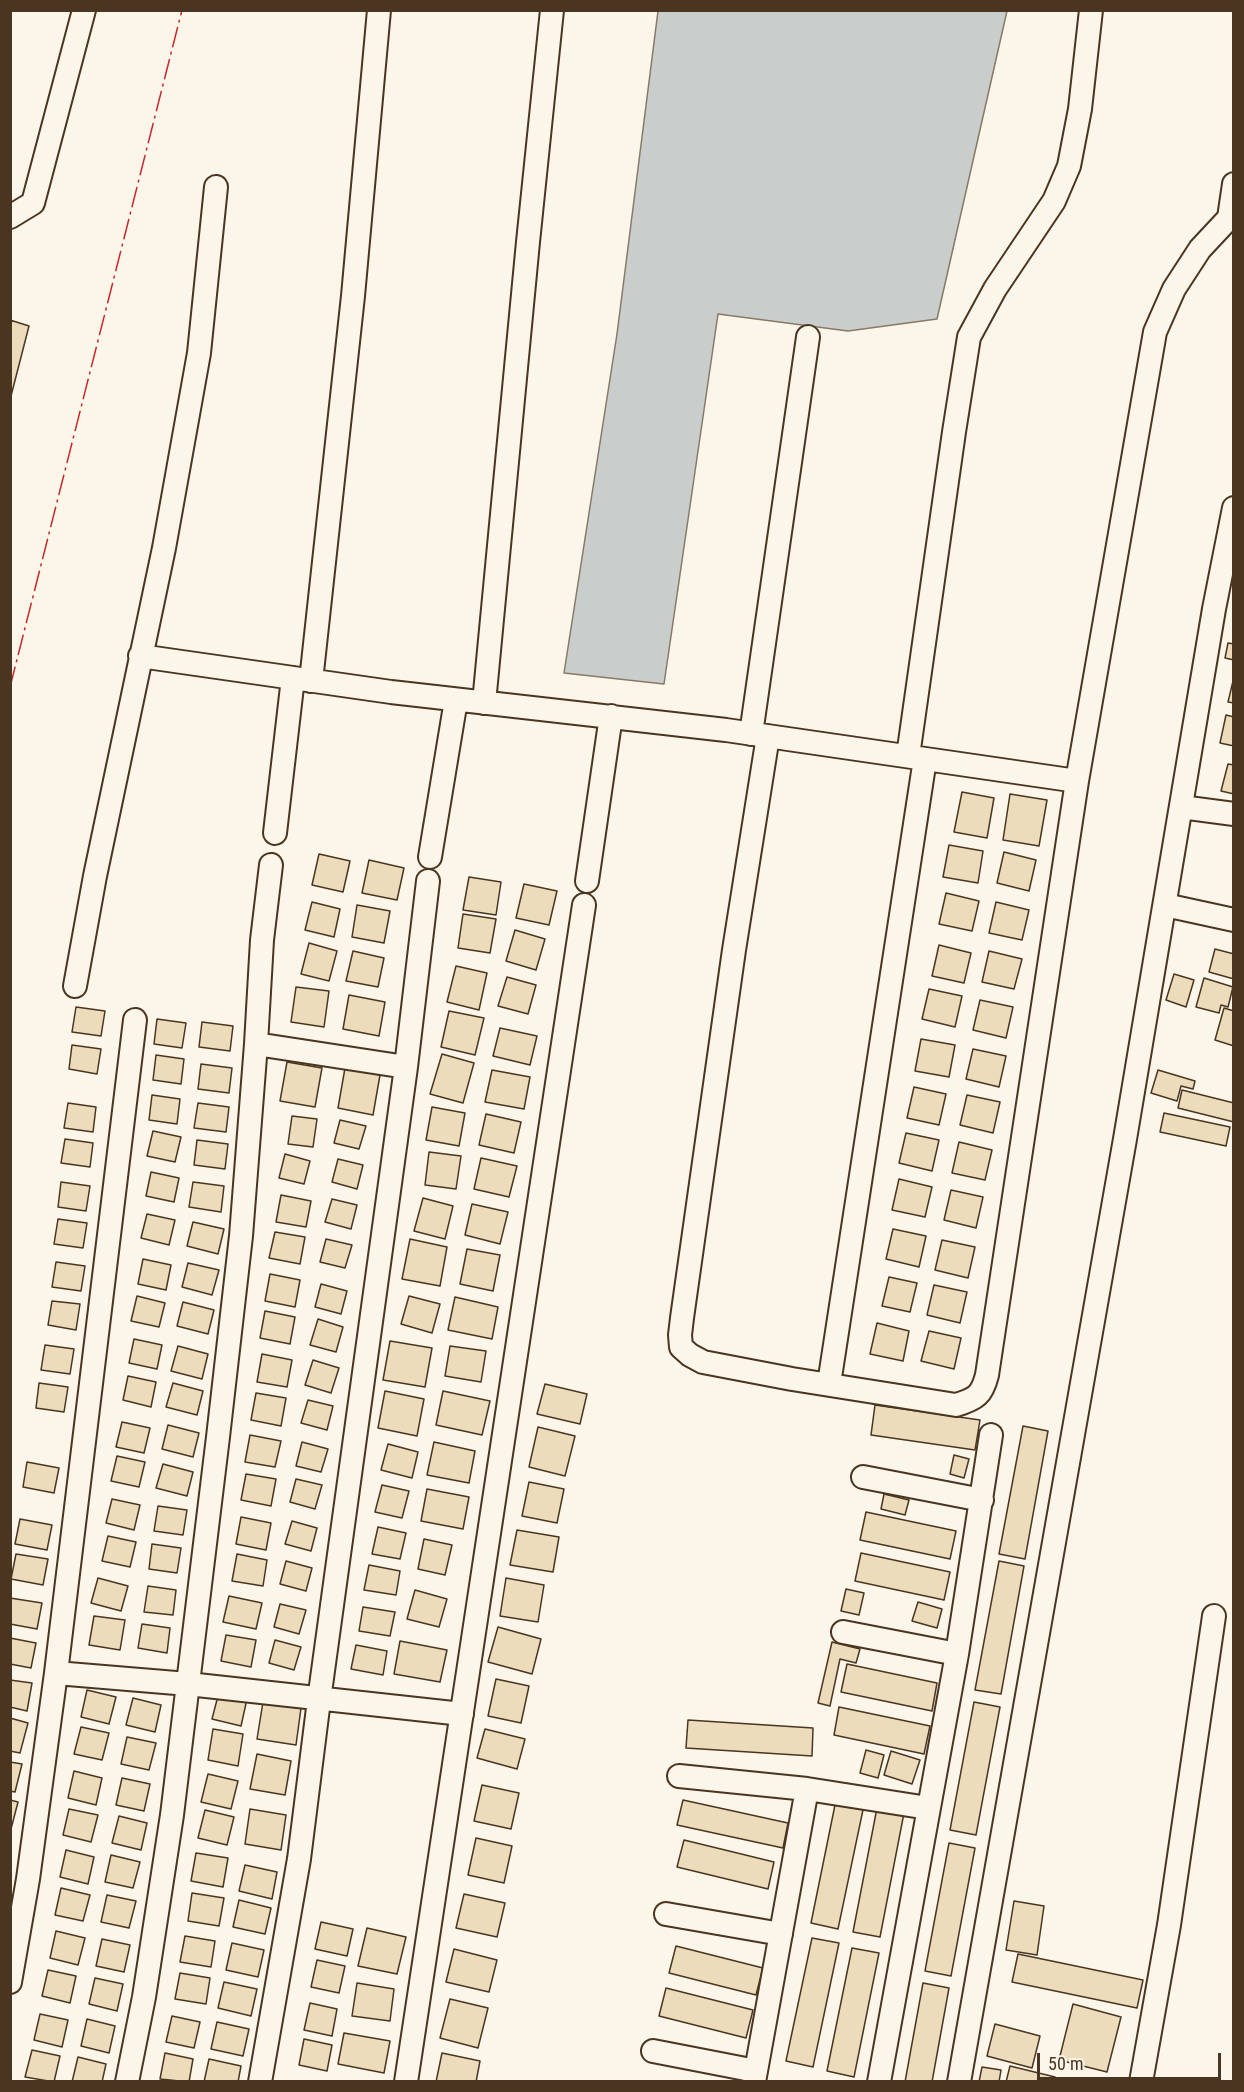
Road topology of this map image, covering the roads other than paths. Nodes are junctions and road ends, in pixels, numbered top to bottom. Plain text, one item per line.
1 (84, 10) edge
2 (379, 10) edge
3 (552, 10) edge
4 (1091, 10) edge
5 (1233, 184) edge
6 (216, 187) dead end
7 (10, 217) edge
8 (1231, 219) edge
9 (808, 338) dead end
10 (1233, 508) edge
11 (1223, 610) edge
12 (140, 656) junction
13 (302, 680) junction
14 (456, 700) junction
15 (484, 702) junction
16 (611, 716) junction
17 (759, 735) junction
18 (917, 758) junction
19 (1077, 781) junction
20 (1181, 807) junction
21 (1233, 814) edge
22 (275, 833) dead end
23 (430, 857) dead end
24 (271, 866) dead end
25 (428, 881) dead end
26 (587, 881) dead end
27 (584, 905) dead end
28 (1165, 905) junction
29 (1233, 920) edge
30 (75, 986) dead end
31 (135, 1020) dead end
32 (256, 1044) junction
33 (406, 1067) junction
34 (829, 1384) junction
35 (991, 1435) dead end
36 (863, 1477) dead end
37 (981, 1500) junction
38 (1214, 1616) dead end
39 (843, 1632) dead end
40 (957, 1654) junction
41 (56, 1673) junction
42 (188, 1684) junction
43 (319, 1700) junction
44 (462, 1714) junction
45 (679, 1776) dead end
46 (807, 1789) junction
47 (928, 1808) junction
48 (666, 1914) dead end
49 (782, 1935) junction
50 (10, 1982) edge
51 (653, 2051) dead end
52 (755, 2076) edge
53 (127, 2082) edge
54 (260, 2082) edge
55 (406, 2082) edge
56 (879, 2082) edge
57 (959, 2082) edge
58 (1141, 2082) edge

1 - 7 street
2 - 13 street
3 - 15 street
4 - 18 street
5 - 8 street
6 - 12 street
8 - 19 street
9 - 17 street
10 - 11 street
11 - 20 street
12 - 13 street
12 - 30 street
13 - 14 street
13 - 22 street
14 - 15 street
14 - 23 street
15 - 16 street
16 - 17 street
16 - 26 street
17 - 18 street
17 - 34 street
18 - 19 street
18 - 34 street
19 - 34 street
20 - 21 street
20 - 28 street
24 - 32 street
25 - 33 street
27 - 44 street
28 - 29 street
28 - 57 street
31 - 41 street
32 - 33 street
32 - 42 street
33 - 43 street
35 - 37 street
36 - 37 street
37 - 40 street
38 - 58 street
39 - 40 street
40 - 47 street
41 - 42 street
41 - 50 street
42 - 43 street
42 - 53 street
43 - 44 street
43 - 54 street
44 - 55 street
45 - 46 street
46 - 47 street
46 - 49 street
47 - 56 street
48 - 49 street
49 - 52 street
51 - 52 street

